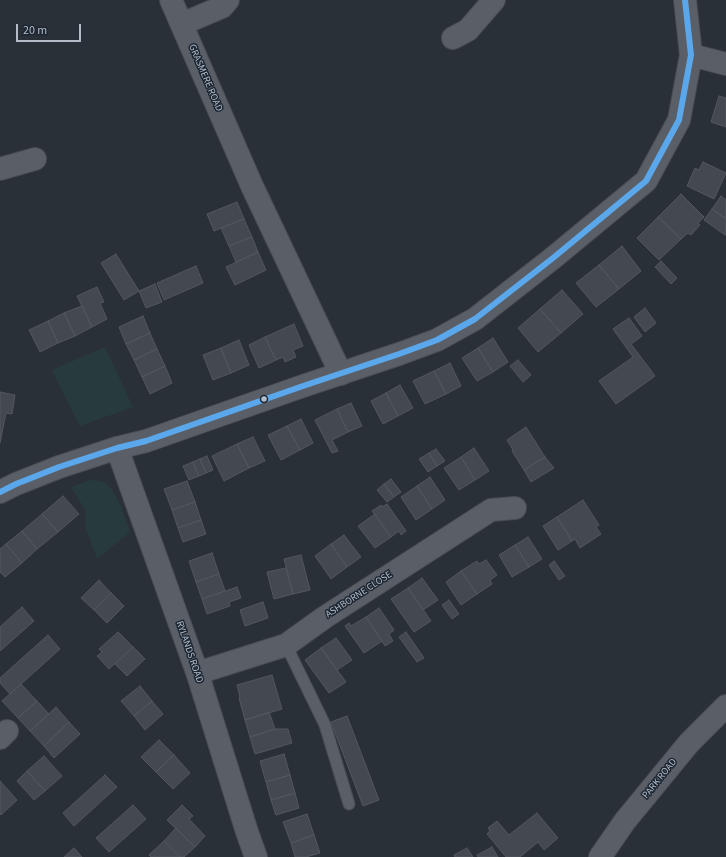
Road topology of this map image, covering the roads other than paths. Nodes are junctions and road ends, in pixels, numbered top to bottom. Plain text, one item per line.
1 (172, 0) edge
2 (228, 0) edge
3 (494, 0) edge
4 (685, 0) edge
5 (182, 24) junction
6 (453, 38) dead end
7 (691, 55) junction
8 (726, 64) edge
9 (35, 159) dead end
10 (0, 168) edge
11 (341, 374) junction
12 (117, 448) junction
13 (0, 492) edge
14 (515, 508) dead end
15 (286, 645) junction
16 (198, 675) junction
17 (726, 706) edge
18 (349, 804) dead end
19 (256, 857) edge
20 (600, 857) edge

1 - 5 street, GRASMERE ROAD
2 - 5 street
3 - 6 street
4 - 7 street
5 - 11 street, GRASMERE ROAD
7 - 8 street
7 - 11 street
9 - 10 street
11 - 12 street
12 - 13 street
12 - 16 street, RYLANDS ROAD
14 - 15 street, ASHBORNE CLOSE
15 - 16 street, ASHBORNE CLOSE
15 - 18 lane
16 - 19 street, RYLANDS ROAD
17 - 20 street, PARK ROAD

